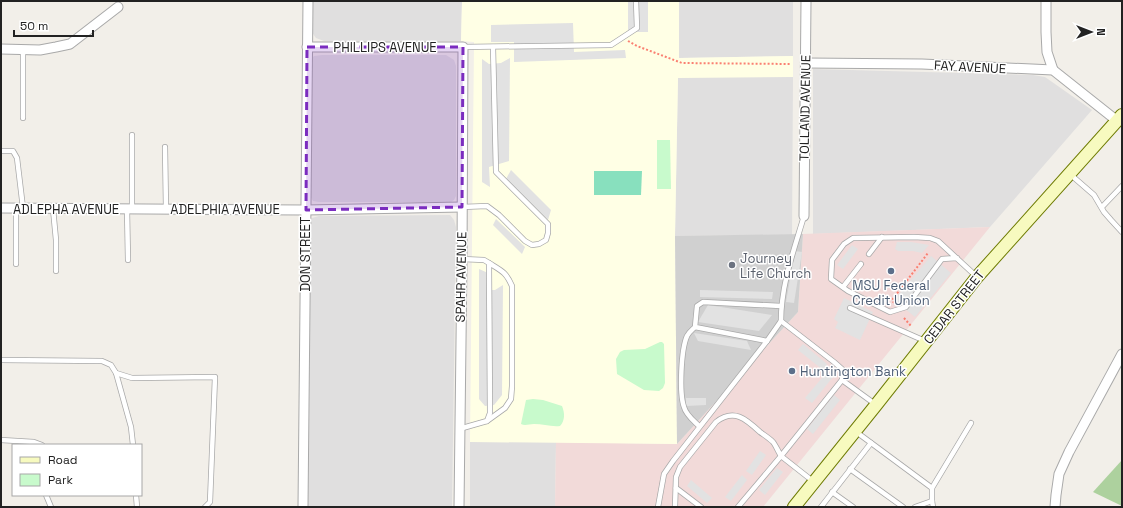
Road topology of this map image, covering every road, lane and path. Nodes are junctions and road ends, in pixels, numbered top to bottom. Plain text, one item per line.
1 (308, 1) edge
2 (636, 1) edge
3 (806, 1) edge
4 (1046, 1) edge
5 (118, 7) dead end
6 (622, 38) junction
7 (463, 47) junction
8 (493, 47) junction
9 (307, 48) junction
10 (1, 50) edge
11 (23, 50) junction
12 (806, 63) junction
13 (790, 64) dead end
14 (1053, 70) junction
15 (23, 118) dead end
16 (1118, 120) edge
17 (132, 135) dead end
18 (165, 147) dead end
19 (1, 151) edge
20 (1069, 174) junction
21 (1122, 186) edge
22 (462, 207) junction
23 (1102, 207) junction
24 (1, 208) edge
25 (20, 208) junction
26 (53, 208) junction
27 (129, 209) junction
28 (166, 209) junction
29 (306, 210) junction
30 (804, 216) joint
31 (1122, 232) edge
32 (882, 237) junction
33 (928, 253) dead end
34 (869, 254) dead end
35 (957, 258) junction
36 (462, 259) junction
37 (128, 260) dead end
38 (489, 263) junction
39 (16, 264) dead end
40 (861, 264) dead end
41 (56, 272) dead end
42 (977, 277) junction
43 (843, 287) junction
44 (781, 306) junction
45 (896, 307) dead end
46 (850, 308) dead end
47 (904, 318) dead end
48 (781, 321) junction
49 (912, 326) dead end
50 (695, 327) junction
51 (766, 341) junction
52 (926, 342) junction
53 (1122, 354) edge
54 (1, 360) edge
55 (116, 373) junction
56 (842, 380) junction
57 (876, 405) junction
58 (487, 421) junction
59 (971, 423) dead end
60 (699, 426) junction
61 (459, 430) junction
62 (855, 431) junction
63 (1, 440) edge
64 (871, 443) junction
65 (39, 444) edge
66 (133, 444) edge
67 (781, 456) junction
68 (850, 470) junction
69 (814, 482) junction
70 (676, 488) junction
71 (932, 488) junction
72 (832, 492) junction
73 (46, 496) edge
74 (136, 496) edge
75 (932, 501) junction
76 (51, 507) edge
77 (137, 507) edge
78 (205, 507) edge
79 (303, 507) edge
80 (458, 507) edge
81 (658, 507) edge
82 (675, 507) edge
83 (702, 507) edge
84 (738, 507) edge
85 (794, 507) edge
86 (821, 507) edge
87 (853, 507) edge
88 (903, 507) edge
89 (915, 507) edge
90 (933, 507) edge
91 (1055, 507) edge

1 - 9 street, DON STREET
2 - 6 lane
3 - 12 street, TOLLAND AVENUE
4 - 14 street
5 - 11 street
6 - 8 lane
6 - 13 path
7 - 8 lane
7 - 9 street, PHILLIPS AVENUE
7 - 22 street, SPAHR AVENUE
8 - 22 lane
9 - 29 street, DON STREET
10 - 11 street
11 - 15 lane
12 - 14 street, FAY AVENUE
12 - 30 street, TOLLAND AVENUE
14 - 16 street
16 - 20 main road, CEDAR STREET
17 - 27 lane
18 - 28 lane
19 - 25 lane
20 - 23 lane
20 - 42 main road, CEDAR STREET
21 - 23 lane
22 - 29 street, ADELPHIA AVENUE
22 - 36 street, SPAHR AVENUE
23 - 31 lane
24 - 25 street, ADLEPHA AVENUE
25 - 26 street, ADLEPHA AVENUE
25 - 39 lane
26 - 27 street, ADLEPHA AVENUE
26 - 41 lane
27 - 28 street, ADELPHIA AVENUE
27 - 37 lane
28 - 29 street, ADELPHIA AVENUE
29 - 79 street, DON STREET
30 - 44 lane
32 - 34 lane
32 - 35 lane
32 - 43 lane
33 - 45 path
35 - 42 lane
35 - 43 lane
36 - 38 lane
36 - 61 street, SPAHR AVENUE
38 - 58 lane
38 - 58 lane
40 - 43 lane
42 - 52 main road, CEDAR STREET
44 - 48 lane
44 - 50 lane
46 - 52 lane
47 - 49 path
48 - 51 lane
48 - 56 lane
50 - 51 lane
50 - 60 lane
51 - 60 lane
52 - 57 main road, CEDAR STREET
53 - 91 street
54 - 55 lane
55 - 66 lane
55 - 78 lane
56 - 57 lane
56 - 67 lane
57 - 62 main road, CEDAR STREET
58 - 61 lane
59 - 71 lane
60 - 81 lane
61 - 80 street, SPAHR AVENUE
62 - 64 lane
62 - 69 main road, CEDAR STREET
63 - 65 lane
64 - 68 lane
64 - 71 lane
67 - 69 lane
67 - 70 lane
67 - 84 lane
68 - 72 lane
68 - 88 lane
69 - 85 main road, CEDAR STREET
70 - 82 lane
70 - 83 lane
71 - 75 lane
72 - 86 lane
72 - 87 lane
73 - 76 lane
74 - 77 lane
75 - 89 lane
75 - 90 lane

